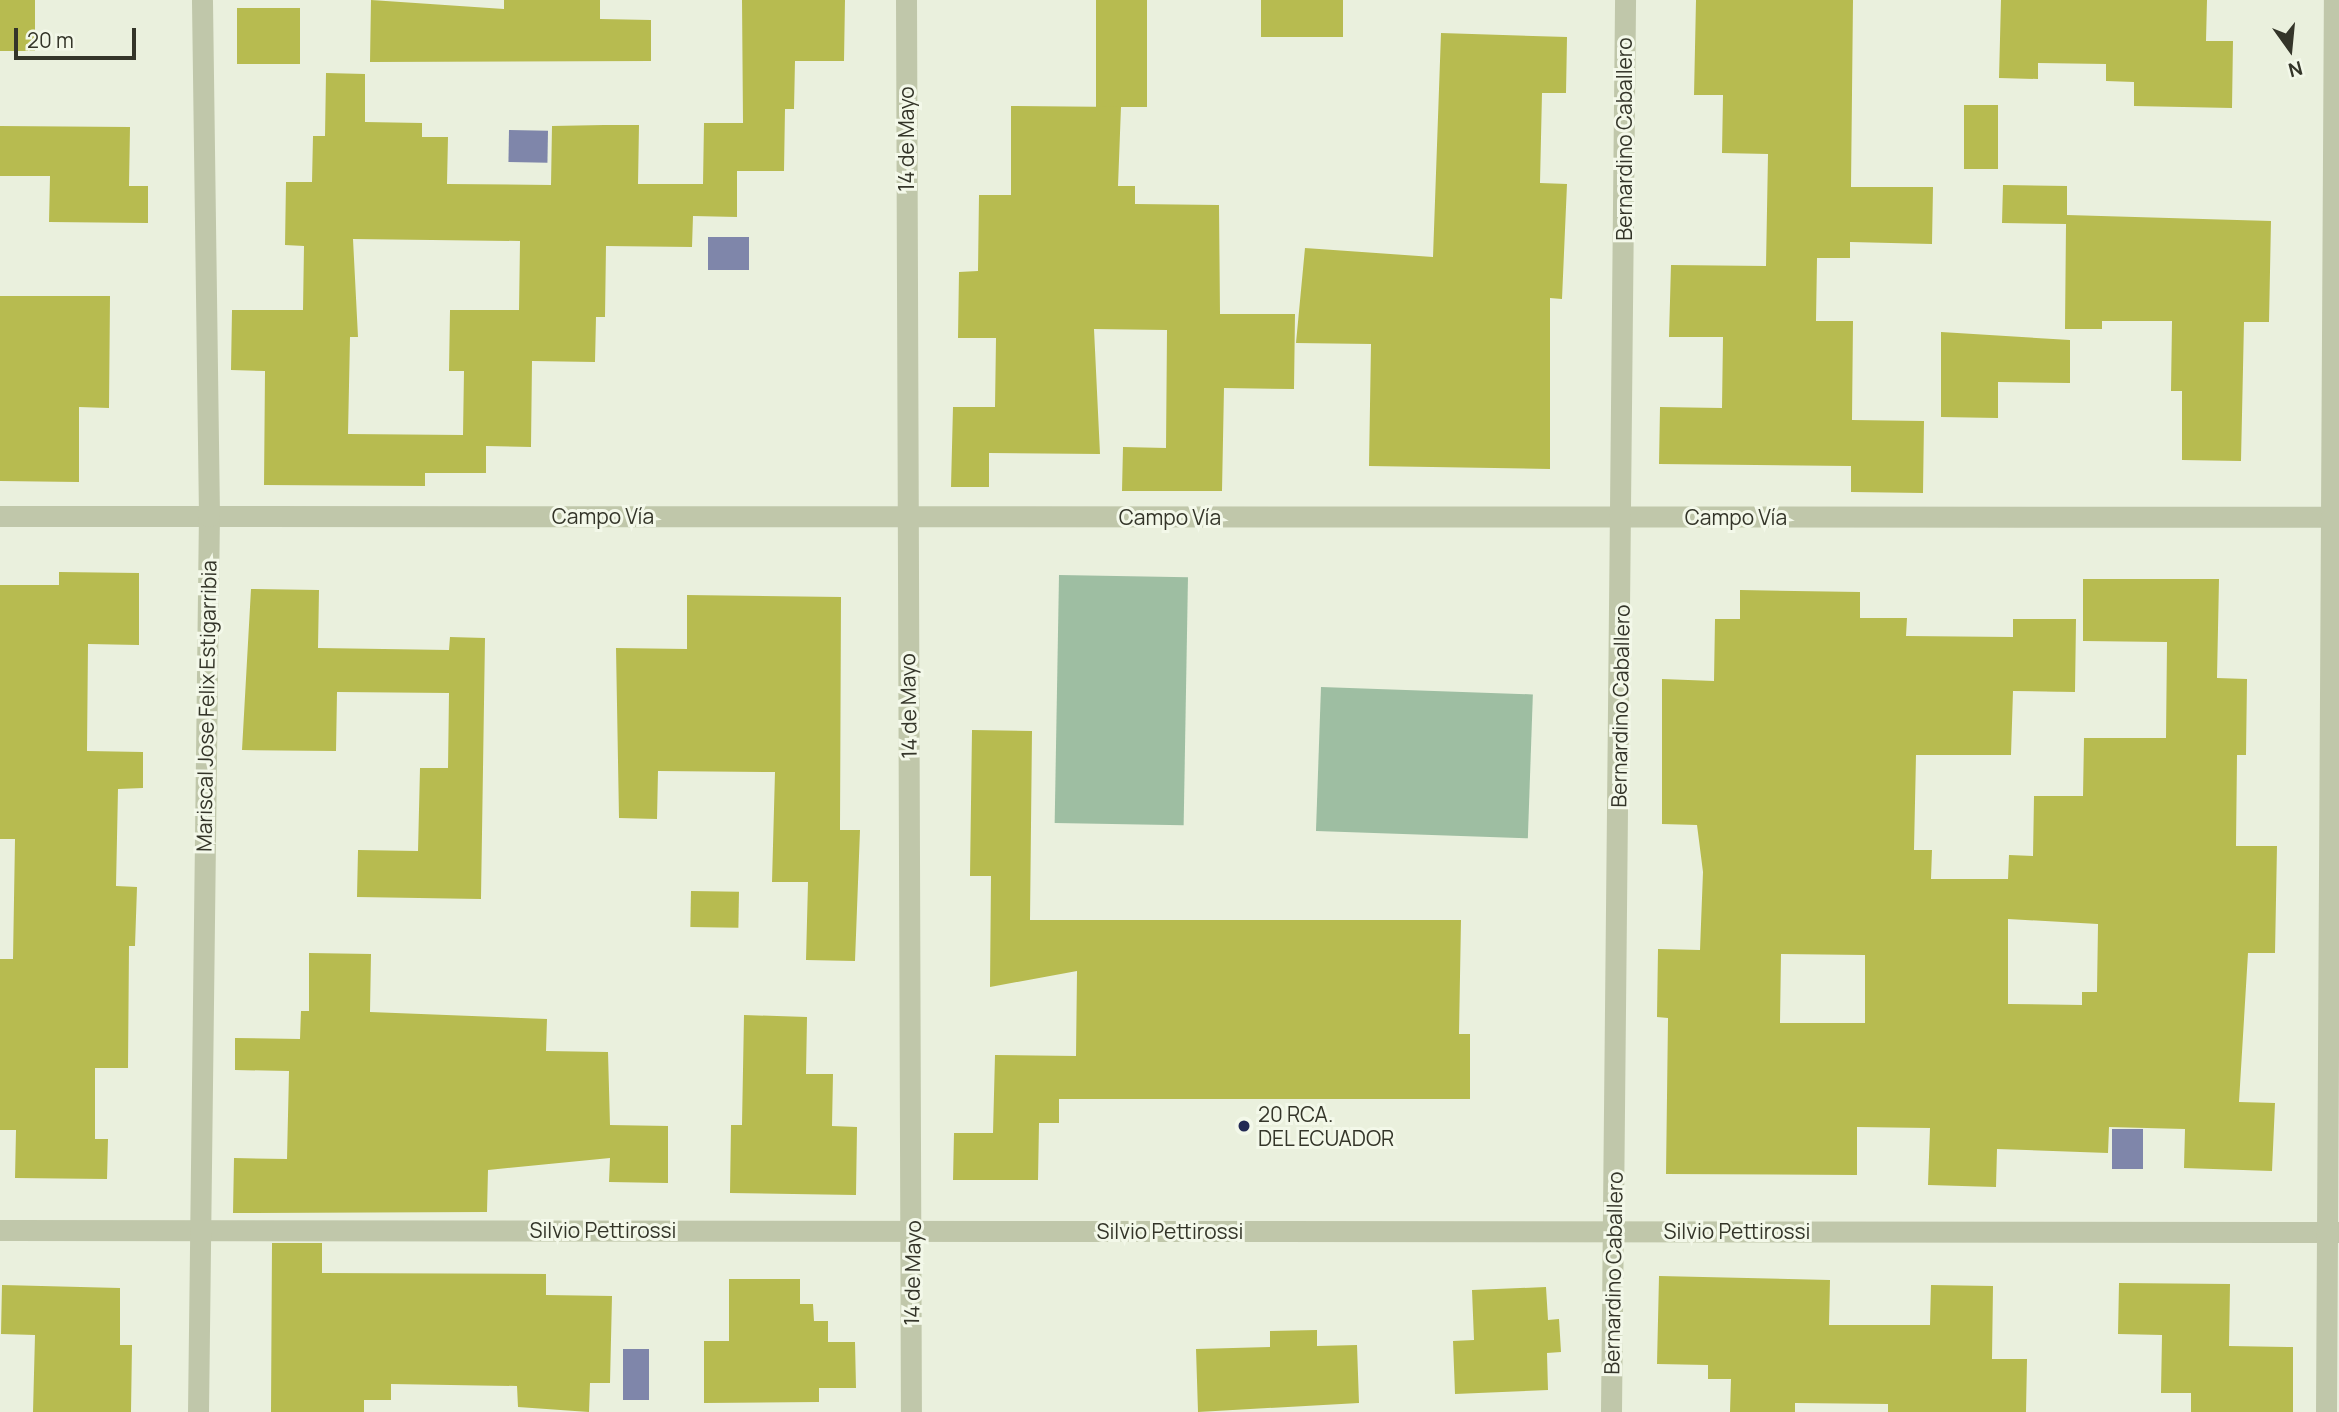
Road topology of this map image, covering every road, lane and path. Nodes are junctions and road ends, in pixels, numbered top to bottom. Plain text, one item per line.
1 (202, 0) edge
2 (906, 0) edge
3 (1625, 0) edge
4 (2334, 0) edge
5 (0, 516) edge
6 (209, 516) junction
7 (906, 517) junction
8 (1622, 517) junction
9 (2334, 517) edge
10 (0, 1230) edge
11 (200, 1230) junction
12 (913, 1231) junction
13 (1614, 1231) junction
14 (2332, 1231) edge
15 (198, 1412) edge
16 (911, 1412) edge
17 (1611, 1412) edge
18 (2326, 1412) edge

1 - 6 street, Mariscal Jose Felix Estigarribia
2 - 7 street, 14 de Mayo
3 - 8 street, Bernardino Caballero
4 - 9 street
5 - 6 street, Campo Vía
6 - 7 street, Campo Vía
6 - 11 street, Mariscal Jose Felix Estigarribia
7 - 8 street, Campo Vía
7 - 12 street, 14 de Mayo
8 - 9 street, Campo Vía
8 - 13 street, Bernardino Caballero
9 - 14 street
10 - 11 street, Silvio Pettirossi
11 - 12 street, Silvio Pettirossi
11 - 15 street, Mariscal Jose Felix Estigarribia
12 - 13 street, Silvio Pettirossi
12 - 16 street, 14 de Mayo
13 - 14 street, Silvio Pettirossi
13 - 17 street, Bernardino Caballero
14 - 18 street

